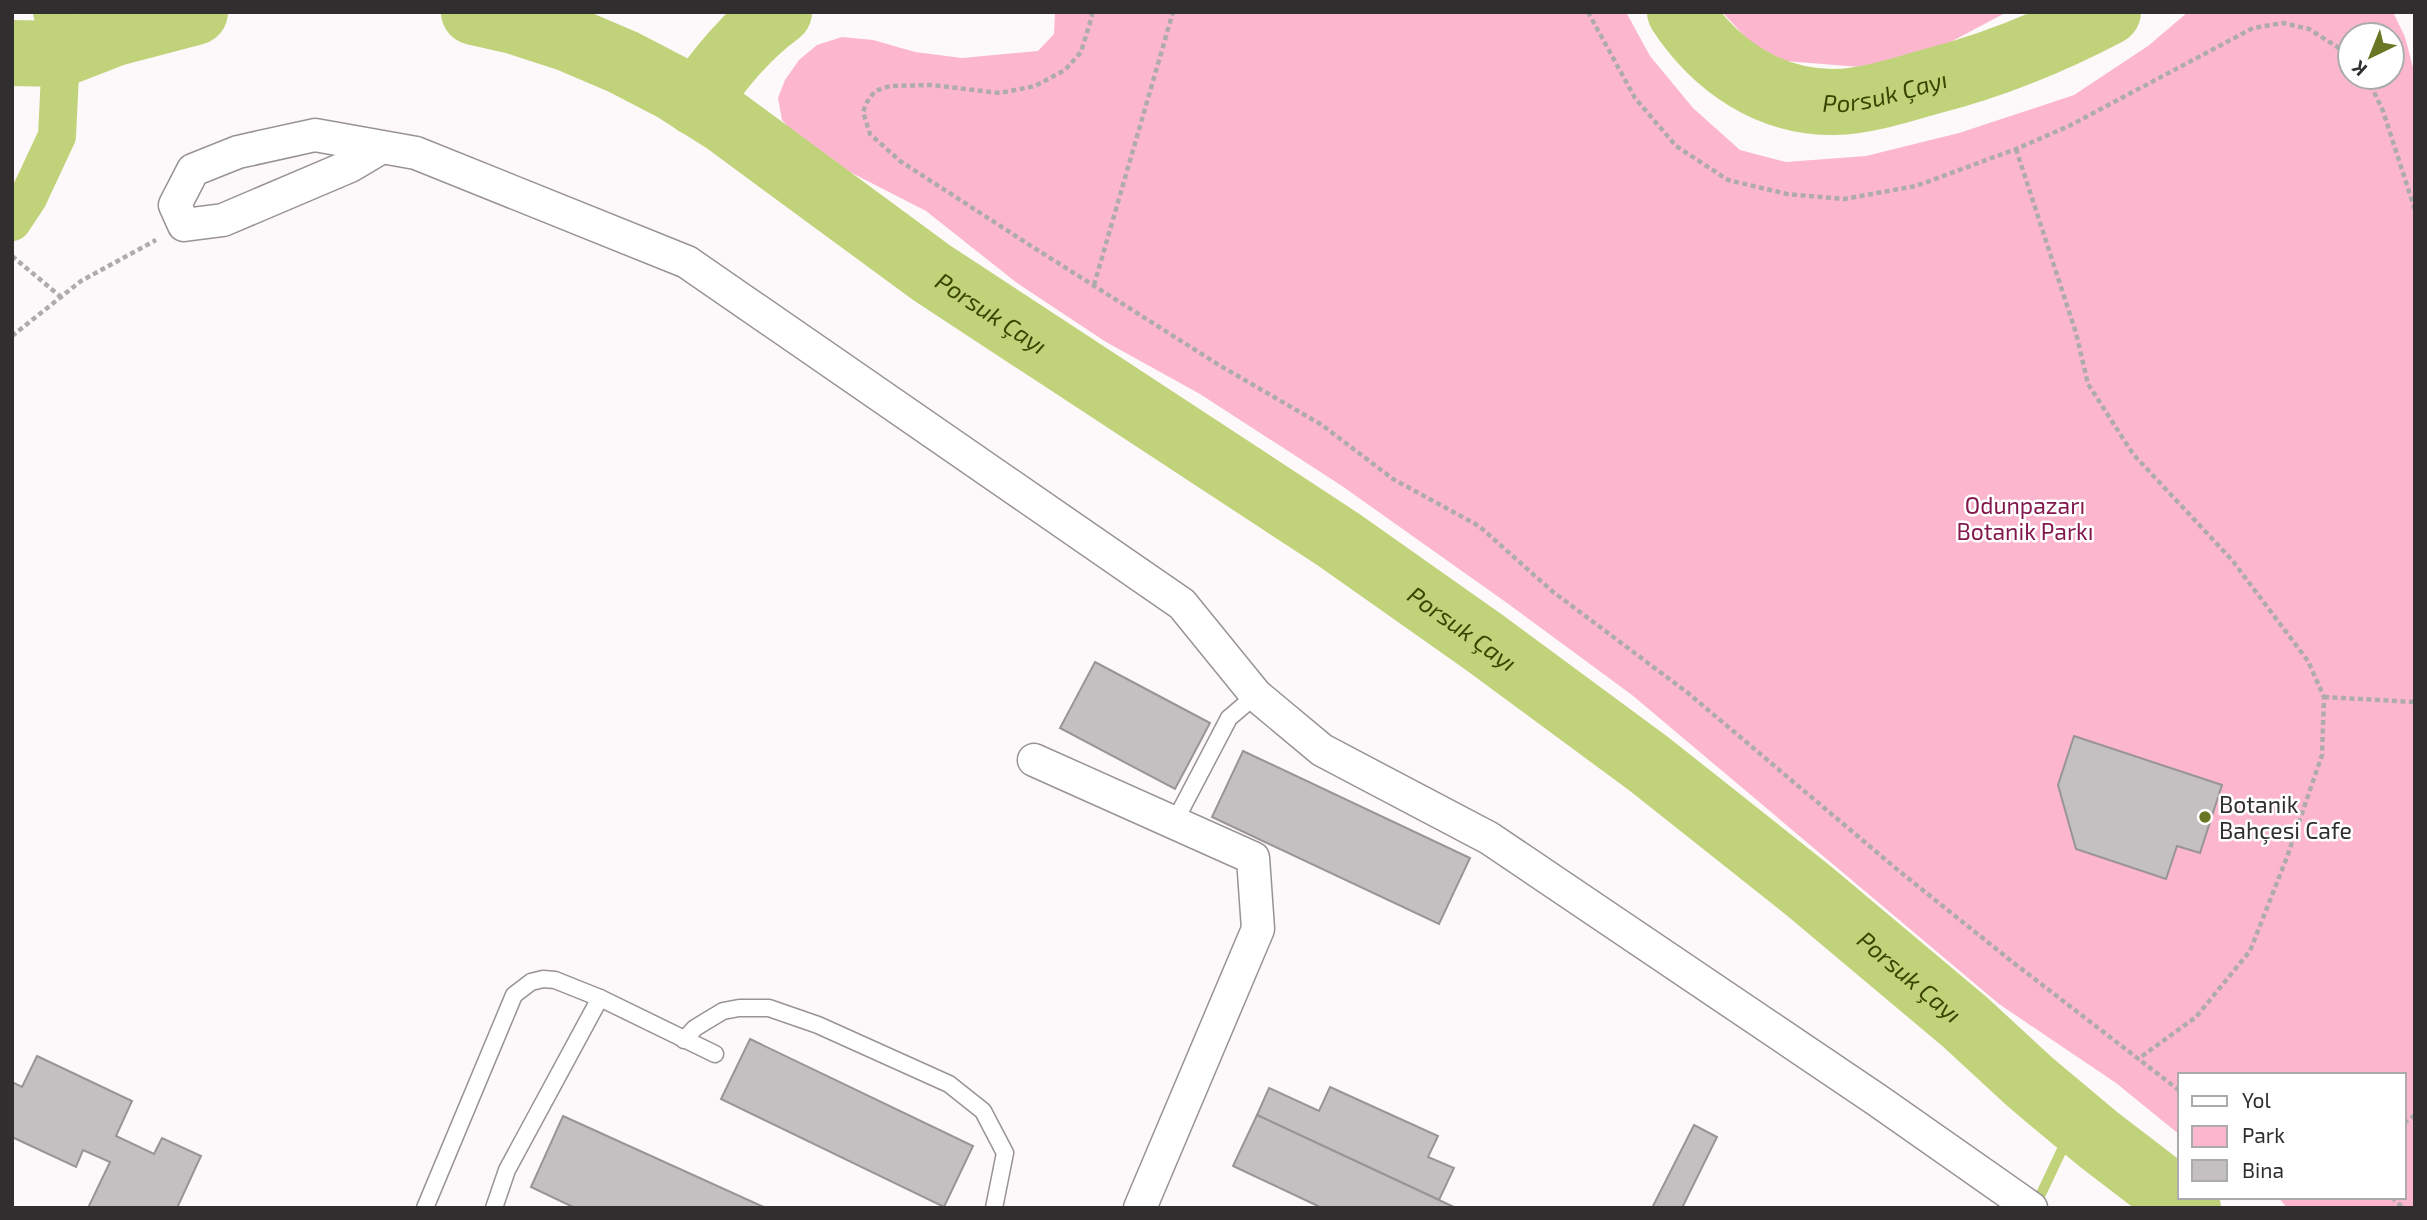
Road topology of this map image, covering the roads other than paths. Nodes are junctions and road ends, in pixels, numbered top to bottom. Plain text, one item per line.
1 (382, 147) junction
2 (1256, 695) junction
3 (1034, 760) dead end
4 (1174, 823) junction
5 (600, 998) junction
6 (684, 1040) junction
7 (715, 1054) dead end
8 (425, 1208) edge
9 (494, 1208) edge
10 (995, 1208) edge
11 (1140, 1208) edge
12 (2031, 1208) edge

1 - 1 street
1 - 2 street
2 - 4 lane
2 - 12 street
3 - 4 street
4 - 11 street
5 - 6 lane
5 - 8 lane
5 - 9 lane
6 - 7 lane
6 - 10 lane

